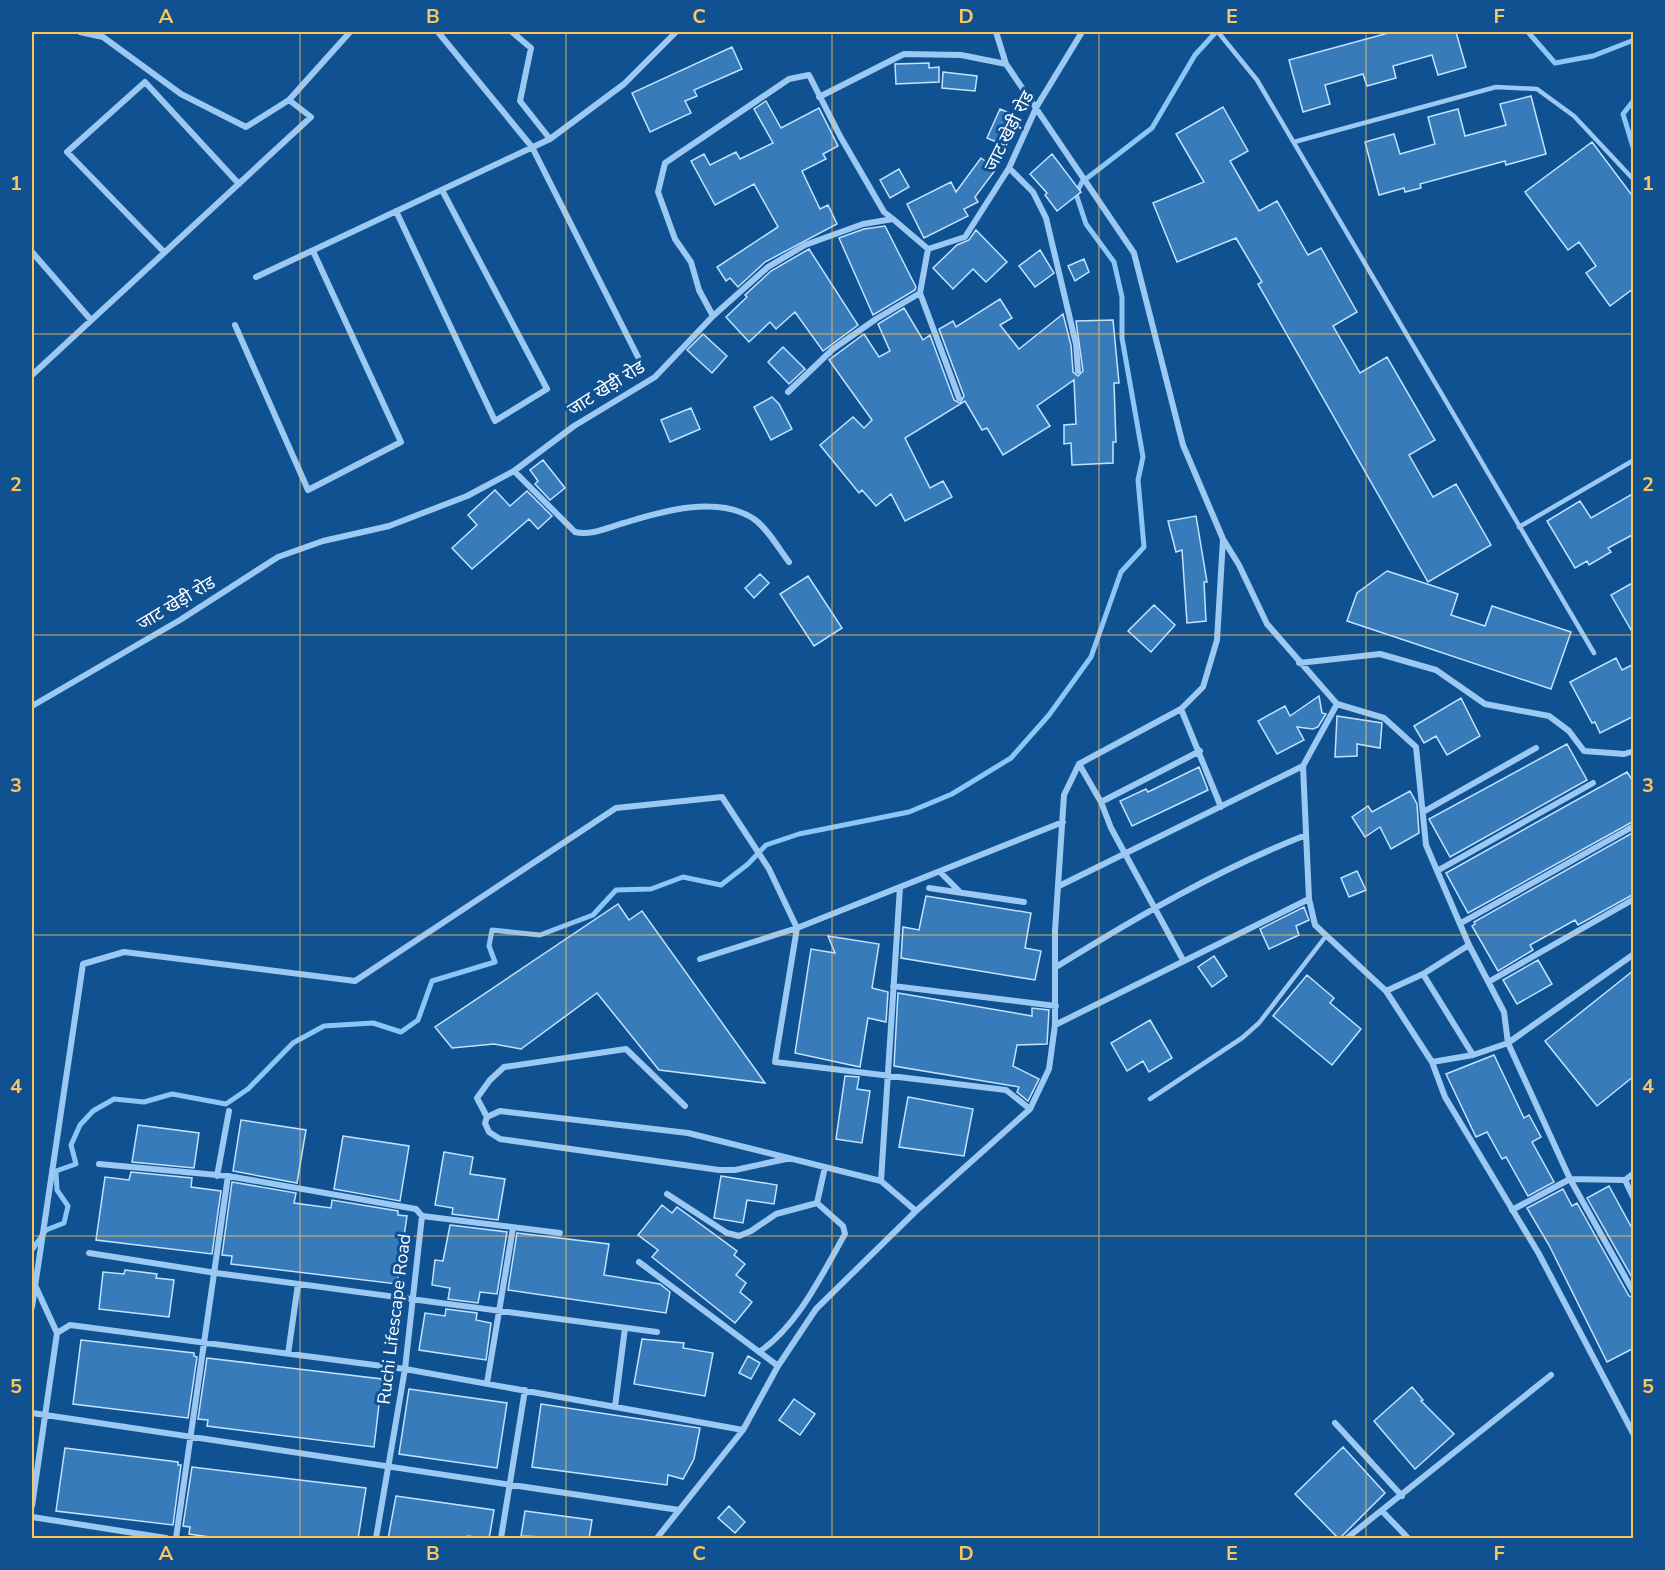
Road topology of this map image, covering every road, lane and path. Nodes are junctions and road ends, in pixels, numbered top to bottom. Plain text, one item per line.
1 (80, 32) edge
2 (350, 32) edge
3 (438, 32) edge
4 (512, 32) edge
5 (676, 32) edge
6 (996, 32) edge
7 (1082, 32) edge
8 (1218, 32) edge
9 (101, 34) edge
10 (1006, 63) junction
11 (819, 97) junction
12 (289, 100) junction
13 (1037, 106) junction
14 (550, 139) junction
15 (1293, 142) junction
16 (532, 147) junction
17 (1009, 168) junction
18 (1634, 180) edge
19 (239, 184) junction
20 (442, 190) junction
21 (396, 211) junction
22 (893, 219) junction
23 (928, 249) junction
24 (313, 251) junction
25 (32, 252) edge
26 (164, 252) junction
27 (256, 278) dead end
28 (920, 293) junction
29 (713, 316) junction
30 (91, 320) junction
31 (235, 325) dead end
32 (638, 357) dead end
33 (1078, 371) dead end
34 (32, 375) edge
35 (788, 392) dead end
36 (959, 398) dead end
37 (1634, 460) edge
38 (514, 471) junction
39 (1519, 527) junction
40 (1223, 538) junction
41 (789, 562) dead end
42 (1594, 653) dead end
43 (1299, 663) junction
44 (1337, 704) junction
45 (32, 706) edge
46 (1181, 709) junction
47 (1536, 748) dead end
48 (1634, 751) edge
49 (1200, 752) junction
50 (1079, 764) junction
51 (1304, 766) junction
52 (1593, 783) dead end
53 (1101, 802) junction
54 (1221, 807) junction
55 (1423, 812) junction
56 (1063, 822) junction
57 (1634, 826) edge
58 (1306, 835) junction
59 (1125, 854) junction
60 (1437, 871) junction
61 (940, 872) junction
62 (1059, 886) junction
63 (900, 888) junction
64 (929, 888) dead end
65 (959, 891) junction
66 (1309, 899) junction
67 (1634, 899) edge
68 (1024, 902) dead end
69 (1154, 907) junction
70 (1461, 923) junction
71 (797, 928) junction
72 (1326, 936) junction
73 (1469, 945) junction
74 (1634, 954) edge
75 (700, 959) dead end
76 (1183, 960) junction
77 (1056, 967) junction
78 (1424, 974) junction
79 (1490, 981) junction
80 (893, 986) junction
81 (1386, 991) junction
82 (1056, 1006) junction
83 (1056, 1025) junction
84 (1508, 1043) junction
85 (1473, 1055) junction
86 (1432, 1062) junction
87 (887, 1074) junction
88 (1150, 1099) dead end
89 (685, 1106) dead end
90 (1029, 1109) junction
91 (229, 1112) dead end
92 (487, 1117) junction
93 (789, 1158) junction
94 (99, 1164) dead end
95 (825, 1167) junction
96 (1634, 1173) edge
97 (217, 1176) junction
98 (228, 1176) junction
99 (1570, 1179) junction
100 (1625, 1180) junction
101 (881, 1181) junction
102 (667, 1194) dead end
103 (1634, 1199) edge
104 (817, 1203) junction
105 (916, 1210) junction
106 (1512, 1210) junction
107 (422, 1216) junction
108 (513, 1228) junction
109 (560, 1233) dead end
110 (89, 1252) dead end
111 (639, 1262) dead end
112 (216, 1273) junction
113 (35, 1284) junction
114 (298, 1284) junction
115 (1634, 1293) edge
116 (415, 1300) junction
117 (32, 1306) edge
118 (500, 1311) junction
119 (625, 1328) junction
120 (657, 1332) dead end
121 (57, 1333) junction
122 (205, 1344) junction
123 (759, 1352) junction
124 (288, 1354) junction
125 (778, 1366) junction
126 (405, 1369) junction
127 (1551, 1375) dead end
128 (487, 1383) junction
129 (525, 1390) junction
130 (615, 1407) junction
131 (32, 1413) edge
132 (45, 1416) junction
133 (1630, 1420) edge
134 (1335, 1423) dead end
135 (743, 1430) junction
136 (1634, 1435) edge
137 (190, 1439) junction
138 (387, 1468) junction
139 (510, 1485) junction
140 (1402, 1497) junction
141 (32, 1506) edge
142 (679, 1510) junction
143 (1382, 1511) junction
144 (32, 1517) edge
145 (660, 1538) edge
146 (166, 1539) edge
147 (176, 1539) edge
148 (376, 1539) edge
149 (501, 1539) edge
150 (1347, 1539) edge
151 (1408, 1539) edge

1 - 9 street
2 - 12 street
3 - 16 street
4 - 14 street
5 - 14 street
6 - 10 street
7 - 13 street, जाट खेड़ी रोड
8 - 15 lane
9 - 12 street
10 - 11 street
10 - 13 street
11 - 22 street
11 - 29 street
12 - 19 street
13 - 17 street, जाट खेड़ी रोड
13 - 40 street
14 - 16 street
15 - 18 lane
15 - 39 lane
16 - 20 street
16 - 32 street
17 - 23 street, जाट खेड़ी रोड
17 - 33 street
19 - 26 street
19 - 26 street
20 - 21 street
20 - 21 street
21 - 24 street
22 - 23 street
22 - 29 street, जाट खेड़ी रोड
23 - 28 street
24 - 27 street
24 - 31 street
25 - 30 street
26 - 30 street
28 - 35 street
28 - 36 street
29 - 38 street, जाट खेड़ी रोड
30 - 34 street
37 - 39 lane
38 - 41 street
38 - 45 street, जाट खेड़ी रोड
39 - 42 lane
40 - 43 street
40 - 46 street
43 - 44 street
43 - 48 street
44 - 51 street
44 - 55 street
46 - 49 street
46 - 50 street
47 - 55 street
49 - 53 street
49 - 54 street
50 - 53 street
50 - 56 street
51 - 54 street
51 - 58 street
52 - 60 street
53 - 59 street
54 - 59 street
55 - 60 street
56 - 61 street
56 - 62 street
57 - 70 street
58 - 66 street
58 - 69 street
59 - 62 street
59 - 69 street
60 - 70 street
61 - 63 street
61 - 65 street
62 - 77 street
63 - 71 street
63 - 80 street
64 - 65 street
65 - 68 street
66 - 72 street
66 - 76 street
67 - 79 street
69 - 76 street
69 - 77 street
70 - 73 street
71 - 75 street
71 - 87 street
71 - 113 street
72 - 81 street
72 - 88 lane
73 - 78 street
73 - 79 street
74 - 84 street
76 - 83 street
77 - 82 street
78 - 81 street
78 - 85 street
79 - 84 street
80 - 82 street
80 - 87 street
81 - 86 street
82 - 83 street
83 - 90 street
84 - 85 street
84 - 99 street
85 - 86 street
86 - 106 street
87 - 90 street
87 - 101 street
89 - 92 street
90 - 105 street
91 - 97 street
92 - 93 street
92 - 93 street
93 - 95 street
94 - 97 street, Ruchi Lifescape Road
95 - 101 street
95 - 104 street
96 - 100 street
97 - 98 street, Ruchi Lifescape Road
98 - 107 street, Ruchi Lifescape Road
98 - 112 street
99 - 100 street
99 - 106 street
99 - 115 street
100 - 103 street
101 - 105 street
102 - 104 street
104 - 123 street
105 - 125 street
106 - 133 street
107 - 108 street
107 - 116 street, Ruchi Lifescape Road
108 - 109 street
108 - 118 street
110 - 112 street
111 - 123 street
112 - 114 street
112 - 122 street
113 - 117 street
113 - 121 street
114 - 116 street
114 - 124 street
116 - 118 street
116 - 126 street, Ruchi Lifescape Road
118 - 119 street
118 - 128 street
119 - 120 street
119 - 130 street
121 - 122 street
121 - 132 street
122 - 124 street
122 - 137 street
123 - 125 street
124 - 126 street
125 - 135 street
126 - 128 street
126 - 138 street, Ruchi Lifescape Road
127 - 140 street
128 - 129 street
129 - 130 street
129 - 139 street
130 - 135 street
131 - 132 street
132 - 137 street
132 - 141 street
133 - 136 street
134 - 140 street
135 - 142 street
137 - 138 street
137 - 147 street
138 - 139 street
138 - 148 street, Ruchi Lifescape Road
139 - 142 street
139 - 149 street
140 - 143 street
142 - 145 street
143 - 150 street
143 - 151 street
144 - 146 street

